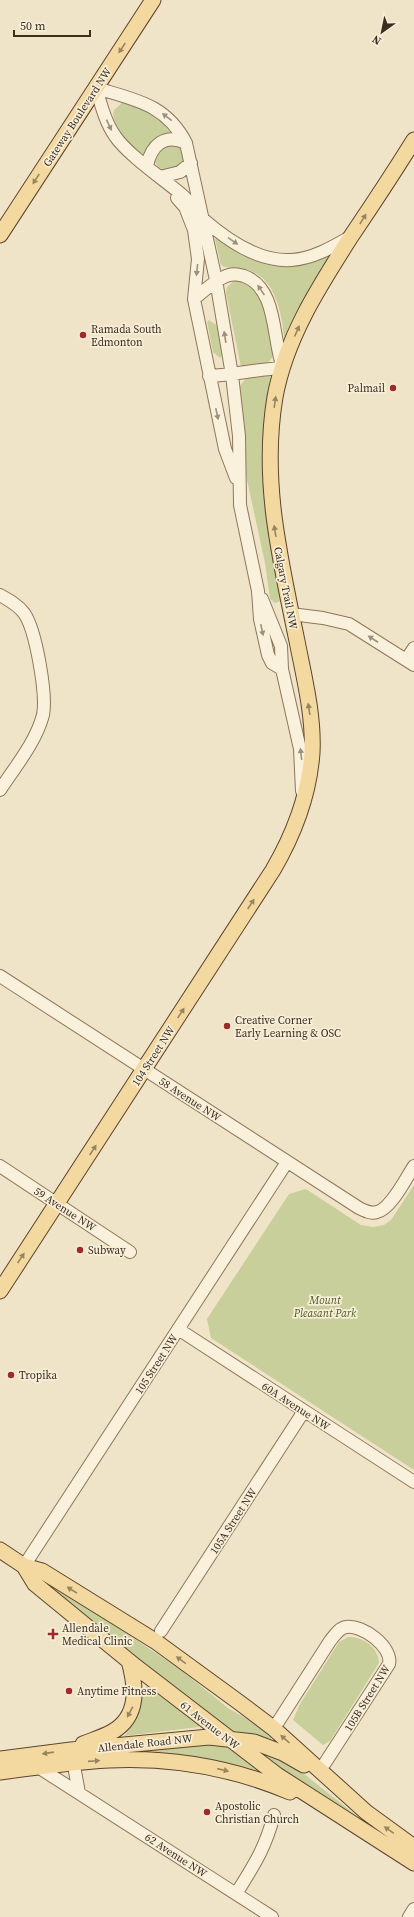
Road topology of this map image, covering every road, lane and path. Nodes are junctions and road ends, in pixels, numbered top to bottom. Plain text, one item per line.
1 (153, 0) edge
2 (96, 88) junction
3 (414, 140) edge
4 (186, 143) junction
5 (191, 164) junction
6 (147, 166) junction
7 (163, 180) junction
8 (202, 218) junction
9 (0, 235) edge
10 (352, 236) junction
11 (216, 280) junction
12 (194, 298) junction
13 (283, 368) junction
14 (232, 375) junction
15 (209, 376) junction
16 (239, 484) junction
17 (0, 595) edge
18 (291, 614) junction
19 (414, 648) edge
20 (410, 662) edge
21 (0, 790) edge
22 (301, 812) junction
23 (0, 976) edge
24 (144, 1070) junction
25 (287, 1162) junction
26 (0, 1166) edge
27 (414, 1166) edge
28 (57, 1204) junction
29 (130, 1252) dead end
30 (0, 1291) edge
31 (178, 1329) junction
32 (304, 1411) junction
33 (414, 1482) edge
34 (0, 1550) edge
35 (24, 1566) junction
36 (161, 1631) dead end
37 (129, 1661) junction
38 (278, 1722) dead end
39 (226, 1738) junction
40 (72, 1756) junction
41 (0, 1759) edge
42 (325, 1763) dead end
43 (38, 1767) junction
44 (0, 1772) edge
45 (79, 1793) junction
46 (330, 1811) junction
47 (366, 1812) junction
48 (274, 1815) dead end
49 (414, 1847) edge
50 (414, 1863) edge
51 (236, 1894) junction
52 (414, 1909) edge
53 (272, 1917) edge
54 (409, 1917) edge

1 -> 2 main road, Gateway Boulevard NW
4 -> 2 street
2 -> 6 street
2 -> 9 main road, Gateway Boulevard NW
10 -> 3 main road, Calgary Trail NW
4 - 5 street
4 - 6 street
5 - 7 street
5 - 8 street
6 - 7 street
7 - 8 street
7 -> 12 street
8 -> 10 street
8 - 11 street
13 -> 10 main road, Calgary Trail NW
11 - 12 street
13 -> 11 street
14 -> 11 street
12 - 15 street
13 - 14 street
18 -> 13 main road, Calgary Trail NW
14 - 15 street
14 - 16 street
15 -> 16 street
22 -> 16 street
17 - 21 street
20 -> 18 street
22 -> 18 main road, Calgary Trail NW
19 - 20 street
24 -> 22 main road, 104 Street NW
23 - 24 street, 58 Avenue NW
24 - 25 street, 58 Avenue NW
28 -> 24 main road, 104 Street NW
25 - 27 street, 58 Avenue NW
25 - 31 street, 105 Street NW
26 - 28 street, 59 Avenue NW
28 - 29 street, 59 Avenue NW
30 -> 28 main road, 104 Street NW
31 - 32 street, 60A Avenue NW
31 - 35 street, 105 Street NW
32 - 33 street, 60A Avenue NW
32 - 36 street, 105A Street NW
34 - 35 main road, 61 Avenue NW
35 - 37 main road, 61 Avenue NW
47 -> 35 main road, 61 Avenue NW
37 - 39 main road, 61 Avenue NW
37 -> 40 main road
38 - 42 street, 105B Street NW
39 - 40 main road, Allendale Road NW
39 - 46 main road, 61 Avenue NW
39 - 47 main road, Allendale Road NW
40 -> 41 main road, Allendale Road NW
40 - 43 main road, Allendale Road NW
40 - 45 street
40 -> 46 main road, Allendale Road NW
43 - 44 main road, Allendale Road NW
43 - 45 street, 62 Avenue NW
45 - 51 street, 62 Avenue NW
46 - 50 main road, 61 Avenue NW
49 -> 47 main road, 61 Avenue NW
48 - 51 street
51 - 53 street, 62 Avenue NW
52 - 54 street

